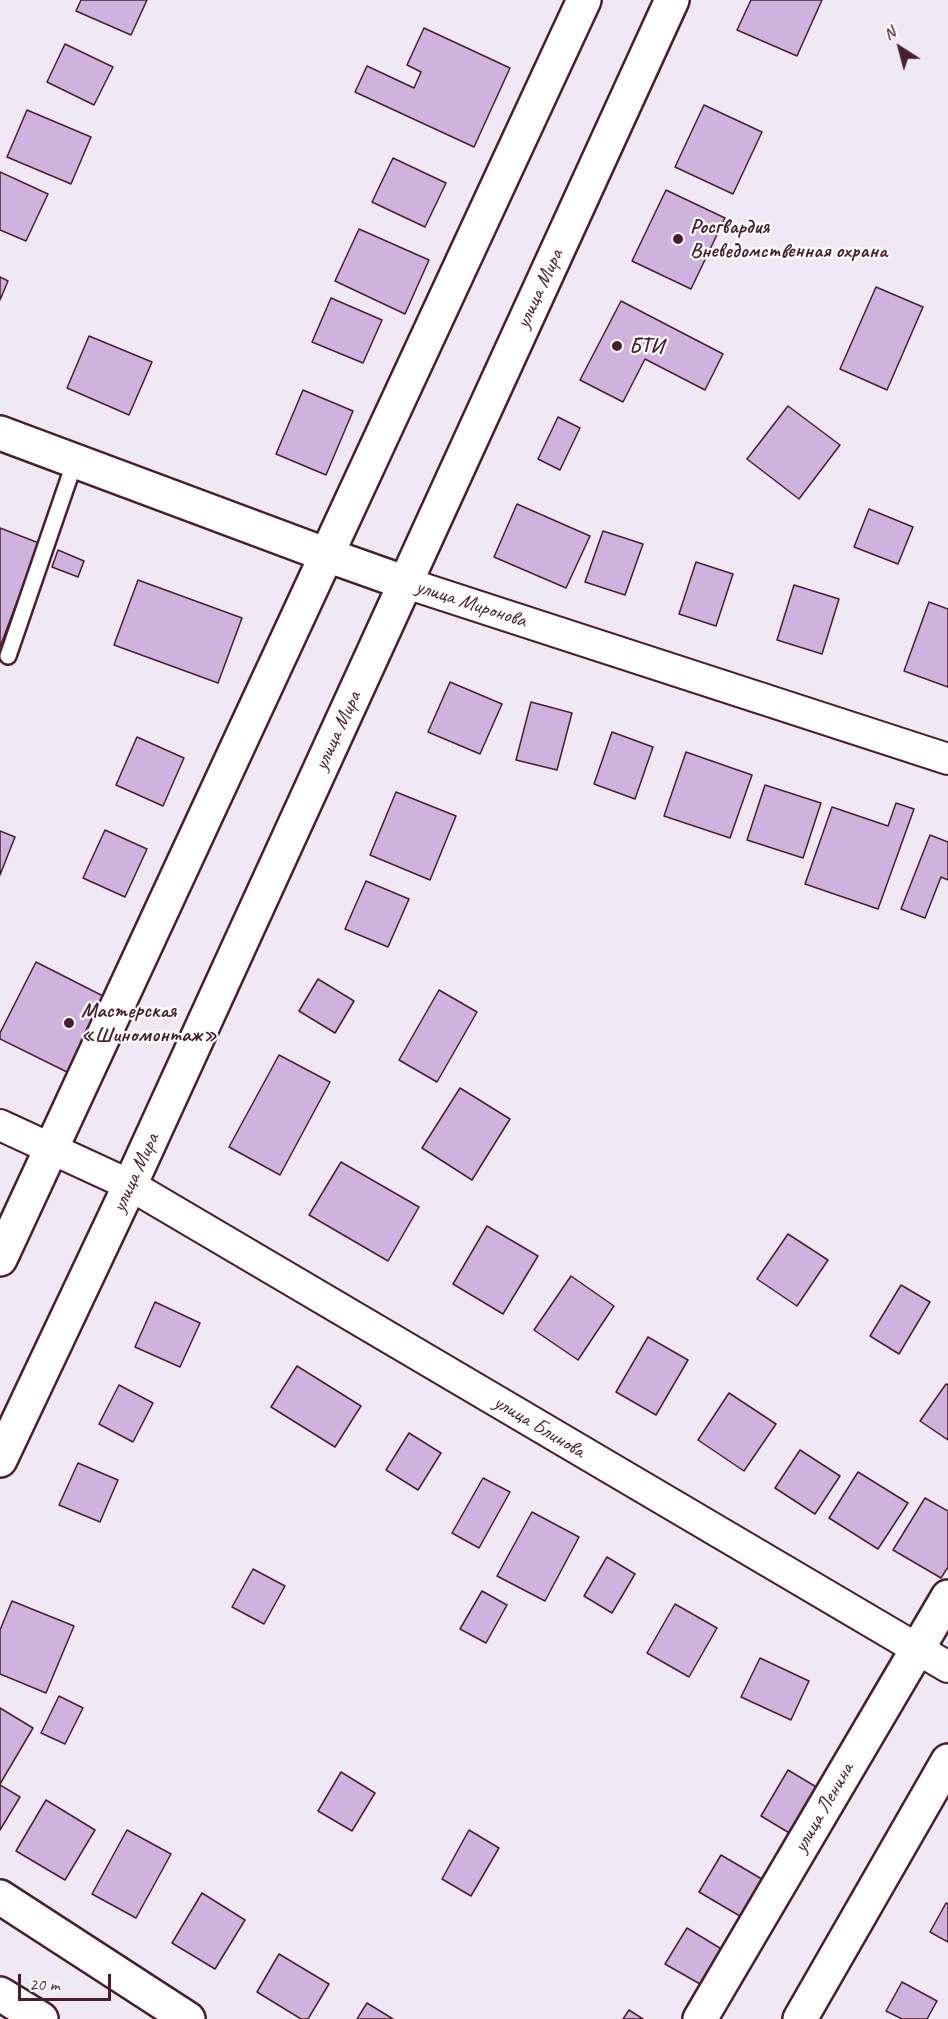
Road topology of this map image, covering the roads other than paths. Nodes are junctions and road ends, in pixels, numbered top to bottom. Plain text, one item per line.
1 (584, 0) edge
2 (672, 0) edge
3 (0, 433) edge
4 (75, 461) junction
5 (327, 555) junction
6 (406, 583) junction
7 (8, 656) dead end
8 (948, 759) edge
9 (0, 1125) edge
10 (52, 1150) junction
11 (130, 1185) junction
12 (0, 1259) edge
13 (0, 1460) edge
14 (948, 1597) edge
15 (917, 1651) junction
16 (948, 1667) edge
17 (948, 1761) edge
18 (0, 1897) edge
19 (0, 1994) edge
20 (41, 2019) edge
21 (188, 2019) edge
22 (700, 2019) edge
23 (800, 2019) edge

1 - 5 street
2 - 6 street, улица Мира
3 - 4 street, улица Миронова
4 - 5 street, улица Миронова
4 - 7 lane
5 - 6 street, улица Миронова
5 - 10 street
6 - 8 street, улица Миронова
6 - 11 street, улица Мира
9 - 10 street
10 - 11 street, улица Блинова
10 - 12 street
11 - 13 street, улица Мира
11 - 15 street, улица Блинова
14 - 15 street, улица Ленина
15 - 16 street, улица Блинова
15 - 22 street, улица Ленина
17 - 23 street
18 - 21 street
19 - 20 street

